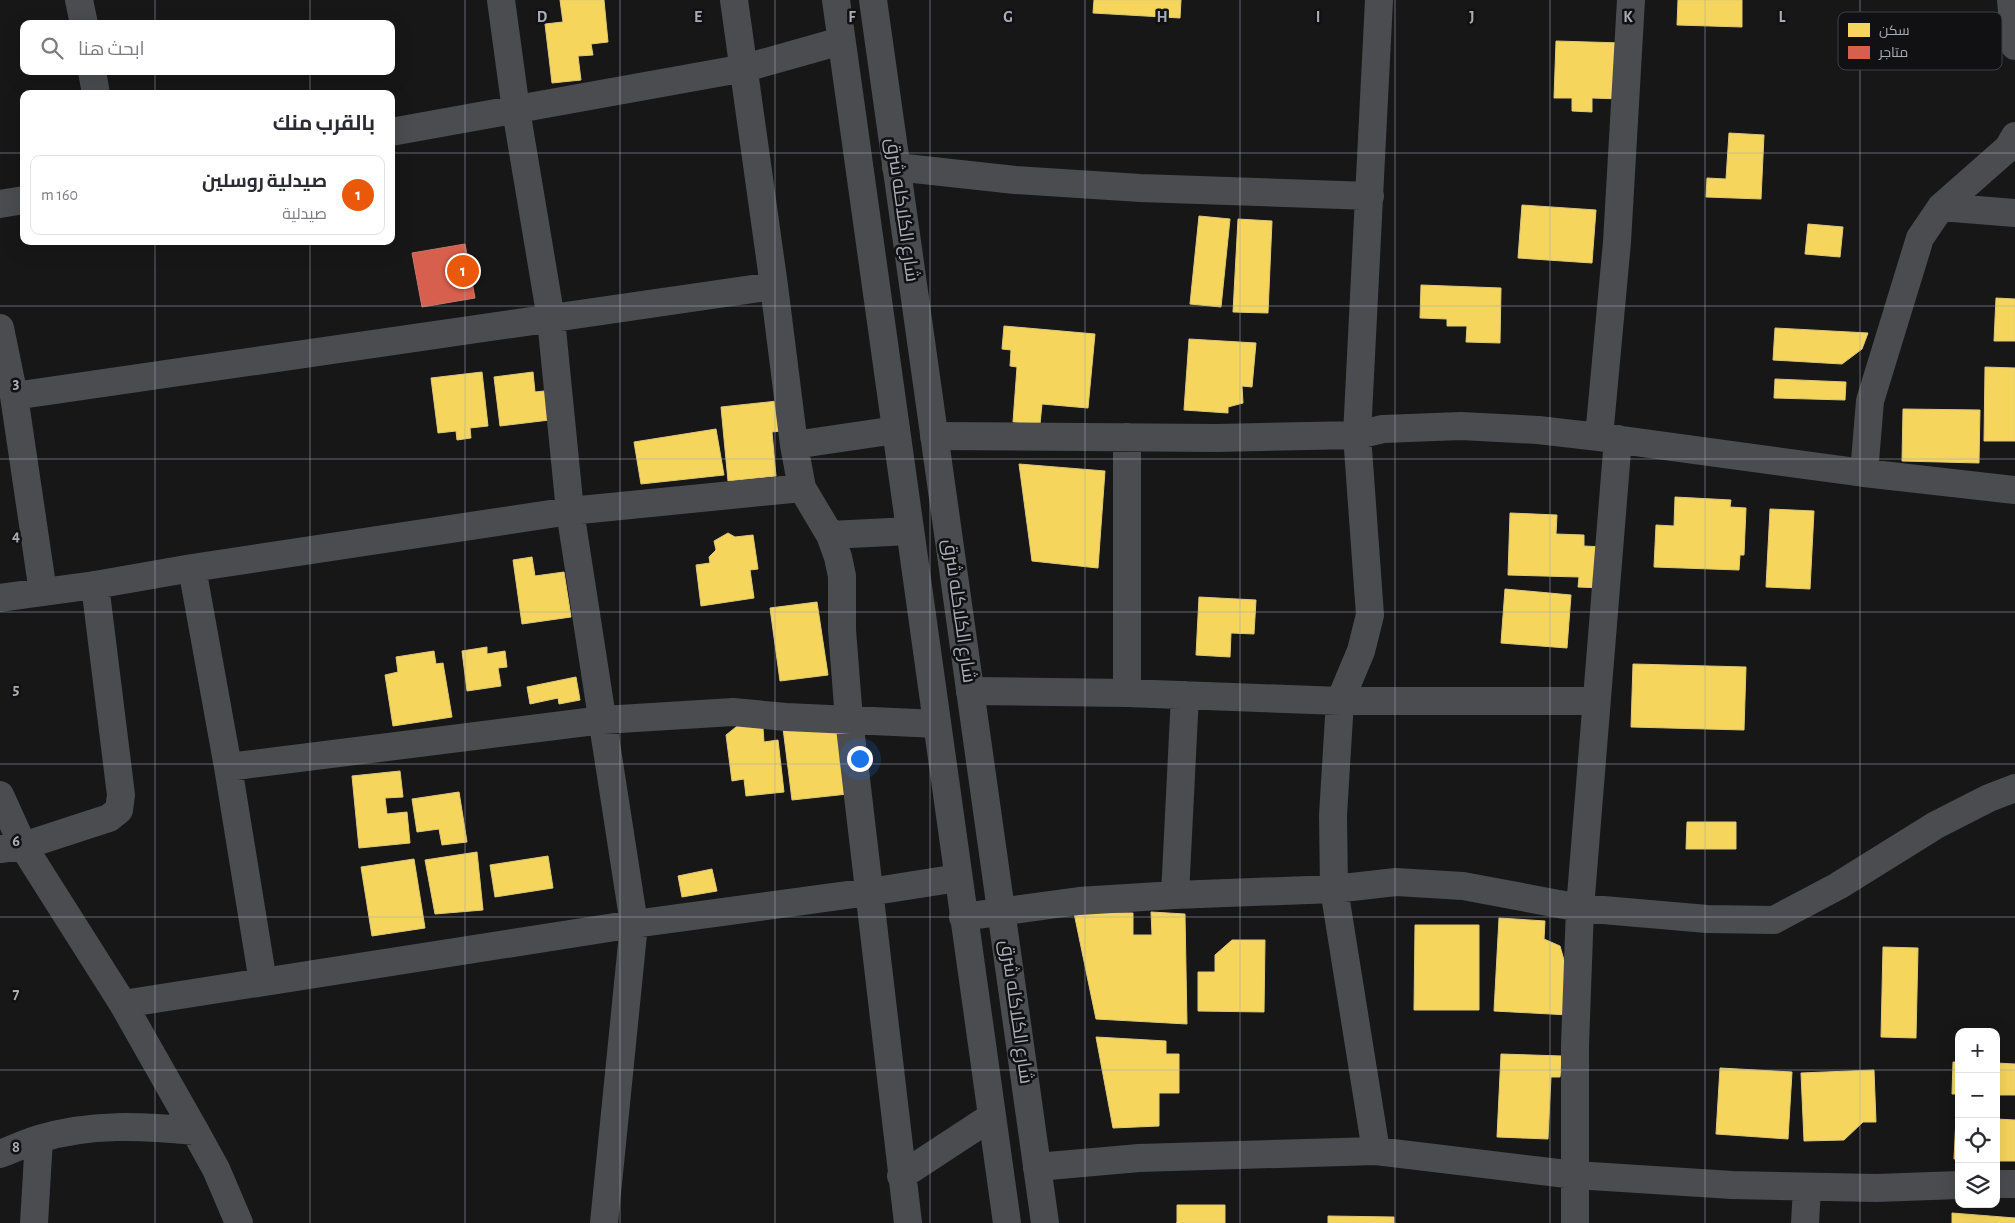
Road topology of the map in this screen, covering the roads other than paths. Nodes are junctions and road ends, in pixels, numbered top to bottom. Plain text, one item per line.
1 (79, 0) edge
2 (501, 0) edge
3 (734, 0) edge
4 (836, 0) edge
5 (873, 0) edge
6 (1379, 0) edge
7 (1632, 0) edge
8 (2011, 0) edge
9 (83, 20) edge
10 (842, 41) junction
11 (2015, 46) edge
12 (745, 68) junction
13 (93, 75) edge
14 (95, 90) edge
15 (516, 110) junction
16 (395, 131) edge
17 (2015, 136) edge
18 (896, 168) junction
19 (1370, 196) junction
20 (20, 201) edge
21 (0, 204) edge
22 (1941, 207) junction
23 (2015, 213) edge
24 (774, 286) junction
25 (550, 318) junction
26 (0, 328) edge
27 (14, 396) junction
28 (896, 430) junction
29 (1357, 435) junction
30 (934, 436) junction
31 (1127, 437) junction
32 (1609, 438) junction
33 (794, 445) junction
34 (1864, 473) junction
35 (802, 488) junction
36 (2015, 490) edge
37 (570, 511) junction
38 (910, 531) junction
39 (830, 534) junction
40 (192, 568) junction
41 (96, 585) junction
42 (43, 592) junction
43 (0, 598) edge
44 (970, 691) junction
45 (1126, 693) junction
46 (1184, 695) junction
47 (1340, 701) junction
48 (1596, 701) junction
49 (849, 719) junction
50 (603, 720) junction
51 (937, 724) junction
52 (228, 767) junction
53 (2015, 788) edge
54 (0, 795) edge
55 (12, 848) edge
56 (958, 878) junction
57 (1334, 889) junction
58 (869, 892) junction
59 (1175, 895) junction
60 (1580, 908) junction
61 (1002, 911) junction
62 (963, 917) junction
63 (634, 924) junction
64 (263, 982) junction
65 (123, 1004) junction
66 (991, 1117) junction
67 (195, 1131) junction
68 (39, 1139) junction
69 (1376, 1151) junction
70 (0, 1154) edge
71 (1037, 1167) junction
72 (1574, 1175) junction
73 (901, 1176) junction
74 (2000, 1184) edge
75 (2015, 1184) edge
76 (1955, 1186) edge
77 (1808, 1188) junction
78 (34, 1223) edge
79 (239, 1223) edge
80 (604, 1223) edge
81 (908, 1223) edge
82 (1006, 1223) edge
83 (1045, 1223) edge
84 (1575, 1223) edge
85 (1805, 1223) edge

1 - 9 street
2 - 15 street
3 - 12 street
4 - 10 street, شارع الكلاكله شرق
5 - 18 street, شارع الكلاكله شرق
6 - 19 street
7 - 32 street
8 - 11 street
10 - 12 street
10 - 28 street, شارع الكلاكله شرق
12 - 15 street
12 - 24 street
13 - 14 street
15 - 16 street
15 - 25 street
17 - 22 street
18 - 19 street
18 - 30 street, شارع الكلاكله شرق
19 - 29 street
20 - 21 street
22 - 23 street
22 - 34 street
24 - 25 street
24 - 33 street
25 - 27 street
25 - 37 street
26 - 27 street
27 - 42 street
28 - 33 street
28 - 38 street, شارع الكلاكله شرق
29 - 31 street
29 - 32 street
29 - 47 street
30 - 31 street
30 - 44 street, شارع الكلاكله شرق
31 - 45 street
32 - 34 street
32 - 48 street
33 - 35 street
34 - 36 street
35 - 37 street
35 - 39 street
37 - 40 street
37 - 50 street
38 - 39 street
38 - 51 street, شارع الكلاكله شرق
39 - 49 street
40 - 41 street
40 - 52 street
41 - 42 street
41 - 55 street
42 - 43 street
44 - 45 street
44 - 61 street, شارع الكلاكله شرق
45 - 46 street
46 - 47 street
46 - 59 street
47 - 48 street
47 - 57 street
48 - 60 street
49 - 50 street
49 - 51 street
49 - 58 street
50 - 52 street
50 - 63 street
51 - 56 street, شارع الكلاكله شرق
52 - 64 street
53 - 60 street
54 - 55 street
55 - 65 street
56 - 58 street
56 - 62 street, شارع الكلاكله شرق
57 - 59 street
57 - 60 street
57 - 69 street
58 - 63 street
58 - 73 street
59 - 61 street
60 - 72 street
61 - 62 street
61 - 71 street, شارع الكلاكله شرق
62 - 66 street, شارع الكلاكله شرق
63 - 64 street
63 - 80 street
64 - 65 street
65 - 67 street
66 - 73 street
66 - 82 street, شارع الكلاكله شرق
67 - 68 street
67 - 79 street
68 - 70 street
68 - 78 street
69 - 71 street
69 - 72 street
71 - 83 street, شارع الكلاكله شرق
72 - 77 street
72 - 84 street
73 - 81 street
74 - 75 street
76 - 77 street
77 - 85 street

